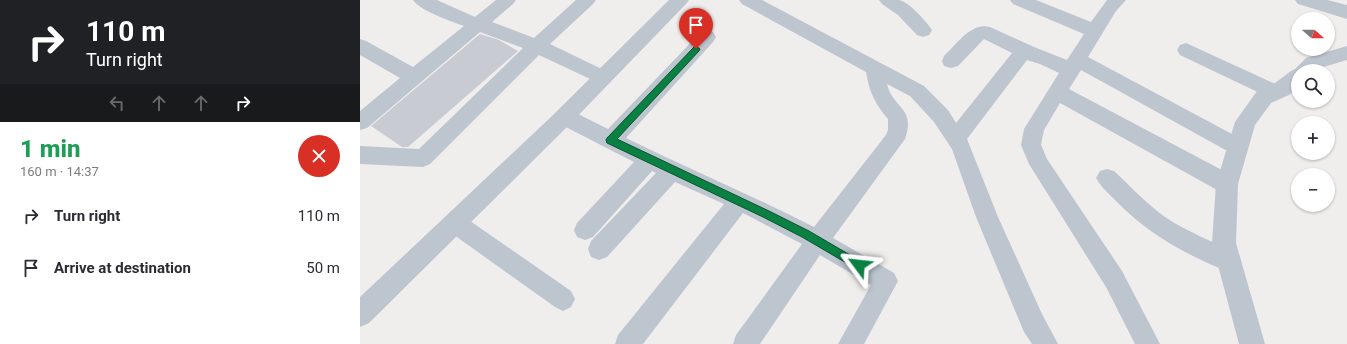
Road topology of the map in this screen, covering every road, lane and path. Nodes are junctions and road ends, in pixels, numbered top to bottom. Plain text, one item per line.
1 (507, 0) edge
2 (587, 0) edge
3 (680, 0) edge
4 (748, 0) edge
5 (888, 0) edge
6 (1019, 0) edge
7 (1117, 0) edge
8 (1304, 0) edge
9 (428, 1) edge
10 (1347, 12) edge
11 (476, 24) junction
12 (923, 30) dead end
13 (1096, 31) junction
14 (707, 37) dead end
15 (360, 46) edge
16 (537, 46) junction
17 (1186, 50) dead end
18 (1027, 52) junction
19 (1347, 53) edge
20 (951, 61) dead end
21 (1312, 64) edge
22 (1074, 65) junction
23 (875, 68) junction
24 (414, 76) junction
25 (603, 78) junction
26 (1291, 82) edge
27 (1057, 92) junction
28 (1275, 92) junction
29 (565, 117) junction
30 (360, 122) edge
31 (956, 138) junction
32 (611, 140) junction
33 (1238, 147) junction
34 (360, 155) edge
35 (649, 159) junction
36 (672, 171) junction
37 (1107, 178) dead end
38 (1227, 184) junction
39 (740, 201) junction
40 (455, 223) junction
41 (585, 230) dead end
42 (817, 241) junction
43 (599, 249) dead end
44 (1229, 261) junction
45 (564, 299) dead end
46 (360, 314) edge
47 (627, 344) edge
48 (745, 344) edge
49 (850, 344) edge
50 (1046, 344) edge
51 (1148, 344) edge
52 (1252, 344) edge

1 - 11 street
2 - 16 street
3 - 25 street
4 - 23 street
5 - 12 street
6 - 13 street
7 - 13 street
8 - 10 street
9 - 11 street
11 - 16 street
11 - 24 street
13 - 22 street
14 - 32 street
15 - 24 street
16 - 25 street
16 - 34 street
17 - 28 street
18 - 20 street
18 - 22 street
18 - 31 street
19 - 21 street
22 - 27 street
22 - 33 street
23 - 31 street
23 - 42 street
24 - 30 street
25 - 29 street
26 - 28 street
27 - 38 street
27 - 51 street
28 - 33 street
29 - 32 street
29 - 40 street
31 - 50 street
32 - 35 street
33 - 38 street
35 - 36 street
35 - 41 street
36 - 39 street
36 - 43 street
37 - 44 street
38 - 44 street
39 - 42 street
39 - 47 street
40 - 45 street
40 - 46 street
42 - 48 street
42 - 49 street
44 - 52 street

